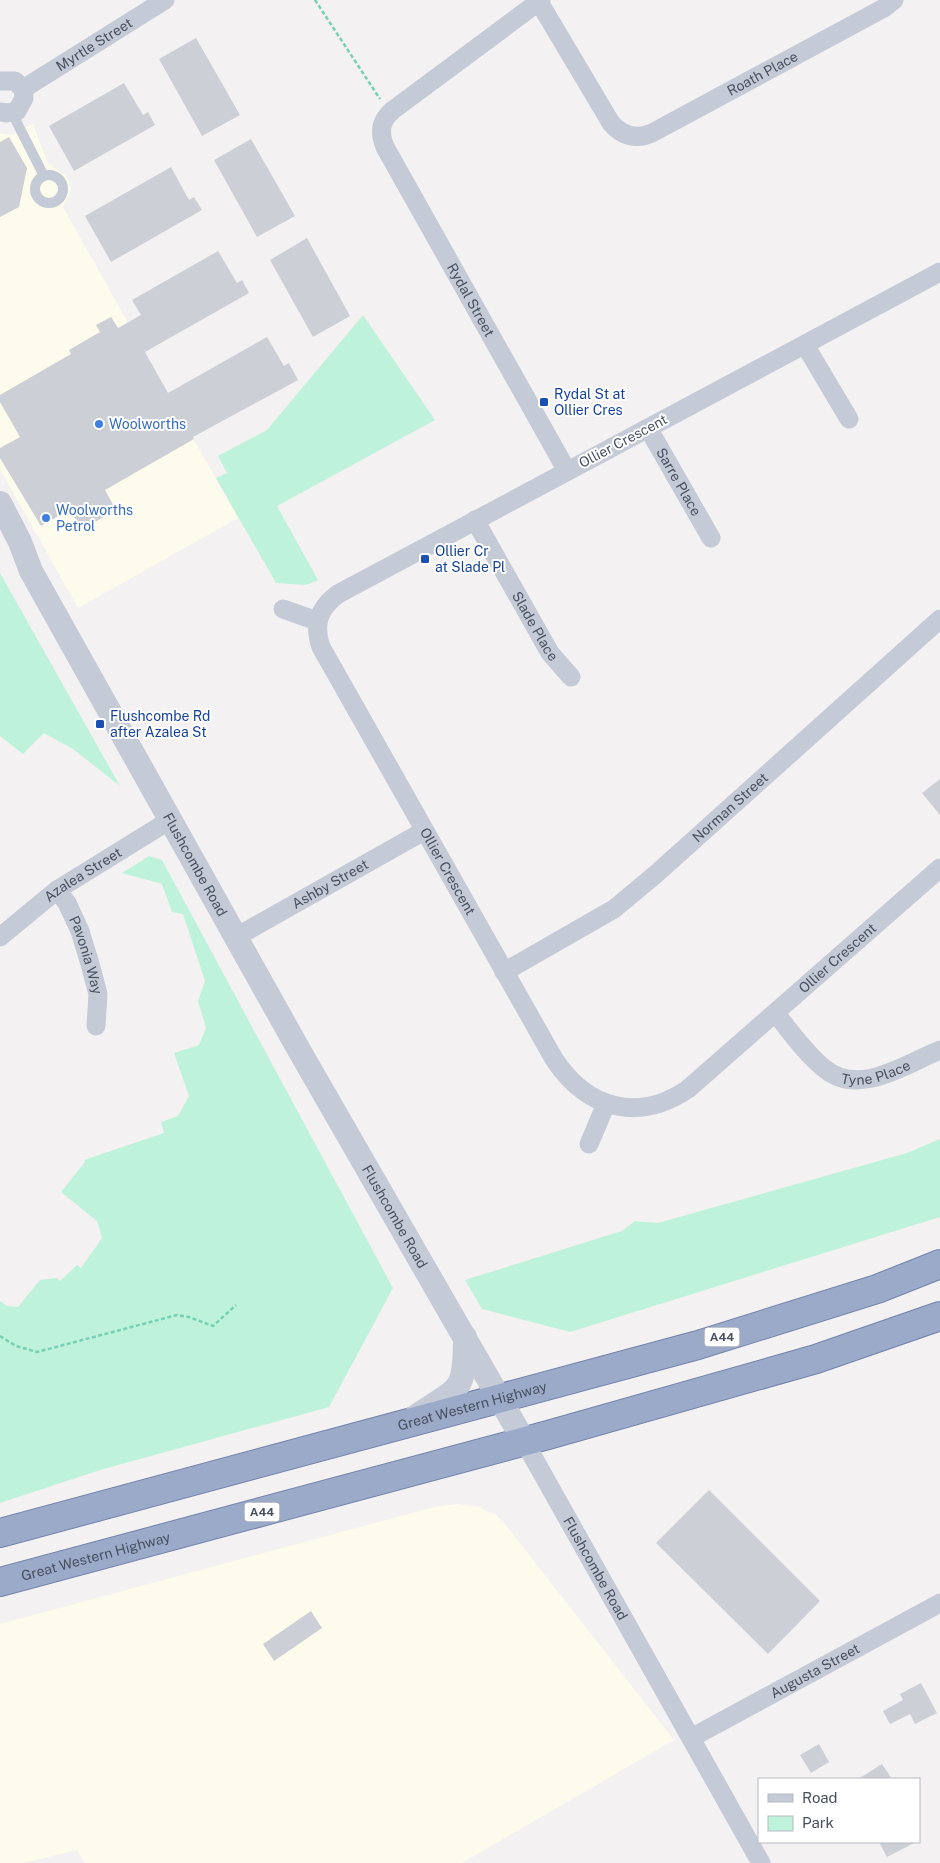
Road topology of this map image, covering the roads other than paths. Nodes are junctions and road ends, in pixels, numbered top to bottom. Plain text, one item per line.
1 (165, 0) edge
2 (894, 0) edge
3 (540, 1) edge
4 (0, 81) edge
5 (22, 89) junction
6 (6, 112) edge
7 (44, 176) dead end
8 (940, 272) edge
9 (805, 345) junction
10 (849, 419) dead end
11 (648, 428) junction
12 (568, 471) junction
13 (0, 503) edge
14 (475, 520) junction
15 (0, 531) edge
16 (710, 538) dead end
17 (31, 571) junction
18 (282, 609) dead end
19 (940, 618) edge
20 (317, 621) junction
21 (571, 677) dead end
22 (170, 820) junction
23 (424, 832) junction
24 (940, 868) edge
25 (57, 890) junction
26 (2, 931) edge
27 (236, 937) junction
28 (504, 972) junction
29 (776, 1014) junction
30 (96, 1026) dead end
31 (940, 1050) edge
32 (606, 1104) junction
33 (589, 1144) dead end
34 (940, 1264) edge
35 (940, 1316) edge
36 (465, 1335) junction
37 (500, 1397) junction
38 (408, 1422) junction
39 (524, 1441) junction
40 (0, 1533) edge
41 (0, 1582) edge
42 (940, 1603) edge
43 (692, 1738) junction
44 (761, 1863) edge

1 - 5 street, Myrtle Street
2 - 3 street, Roath Place
3 - 12 street, Rydal Street
4 - 5 street
5 - 6 street
6 - 7 lane
8 - 9 street, Ollier Crescent
9 - 10 street
9 - 11 street, Ollier Crescent
11 - 12 street, Ollier Crescent
11 - 16 street, Sarre Place
12 - 14 street, Ollier Crescent
13 - 17 street, Flushcombe Road
14 - 20 street, Ollier Crescent
14 - 21 street, Slade Place
15 - 17 street, Flushcombe Road
17 - 22 street, Flushcombe Road
18 - 20 street
19 - 28 street, Norman Street
20 - 23 street, Ollier Crescent
22 - 25 street, Azalea Street
22 - 27 street, Flushcombe Road
23 - 27 street, Ashby Street
23 - 28 street, Ollier Crescent
24 - 29 street, Ollier Crescent
25 - 26 street, Azalea Street
25 - 30 street, Pavonia Way
27 - 36 street, Flushcombe Road
28 - 32 street, Ollier Crescent
29 - 31 street, Tyne Place
29 - 32 street, Ollier Crescent
32 - 33 street
34 - 37 highway, Great Western Highway / A44
35 - 39 highway, Great Western Highway / A44
36 - 37 street, Flushcombe Road
36 - 38 street
37 - 38 highway, Great Western Highway / A44
37 - 39 street, Flushcombe Road
38 - 40 highway, Great Western Highway / A44
39 - 41 highway, Great Western Highway / A44
39 - 43 street, Flushcombe Road
42 - 43 street, Augusta Street
43 - 44 street, Flushcombe Road

